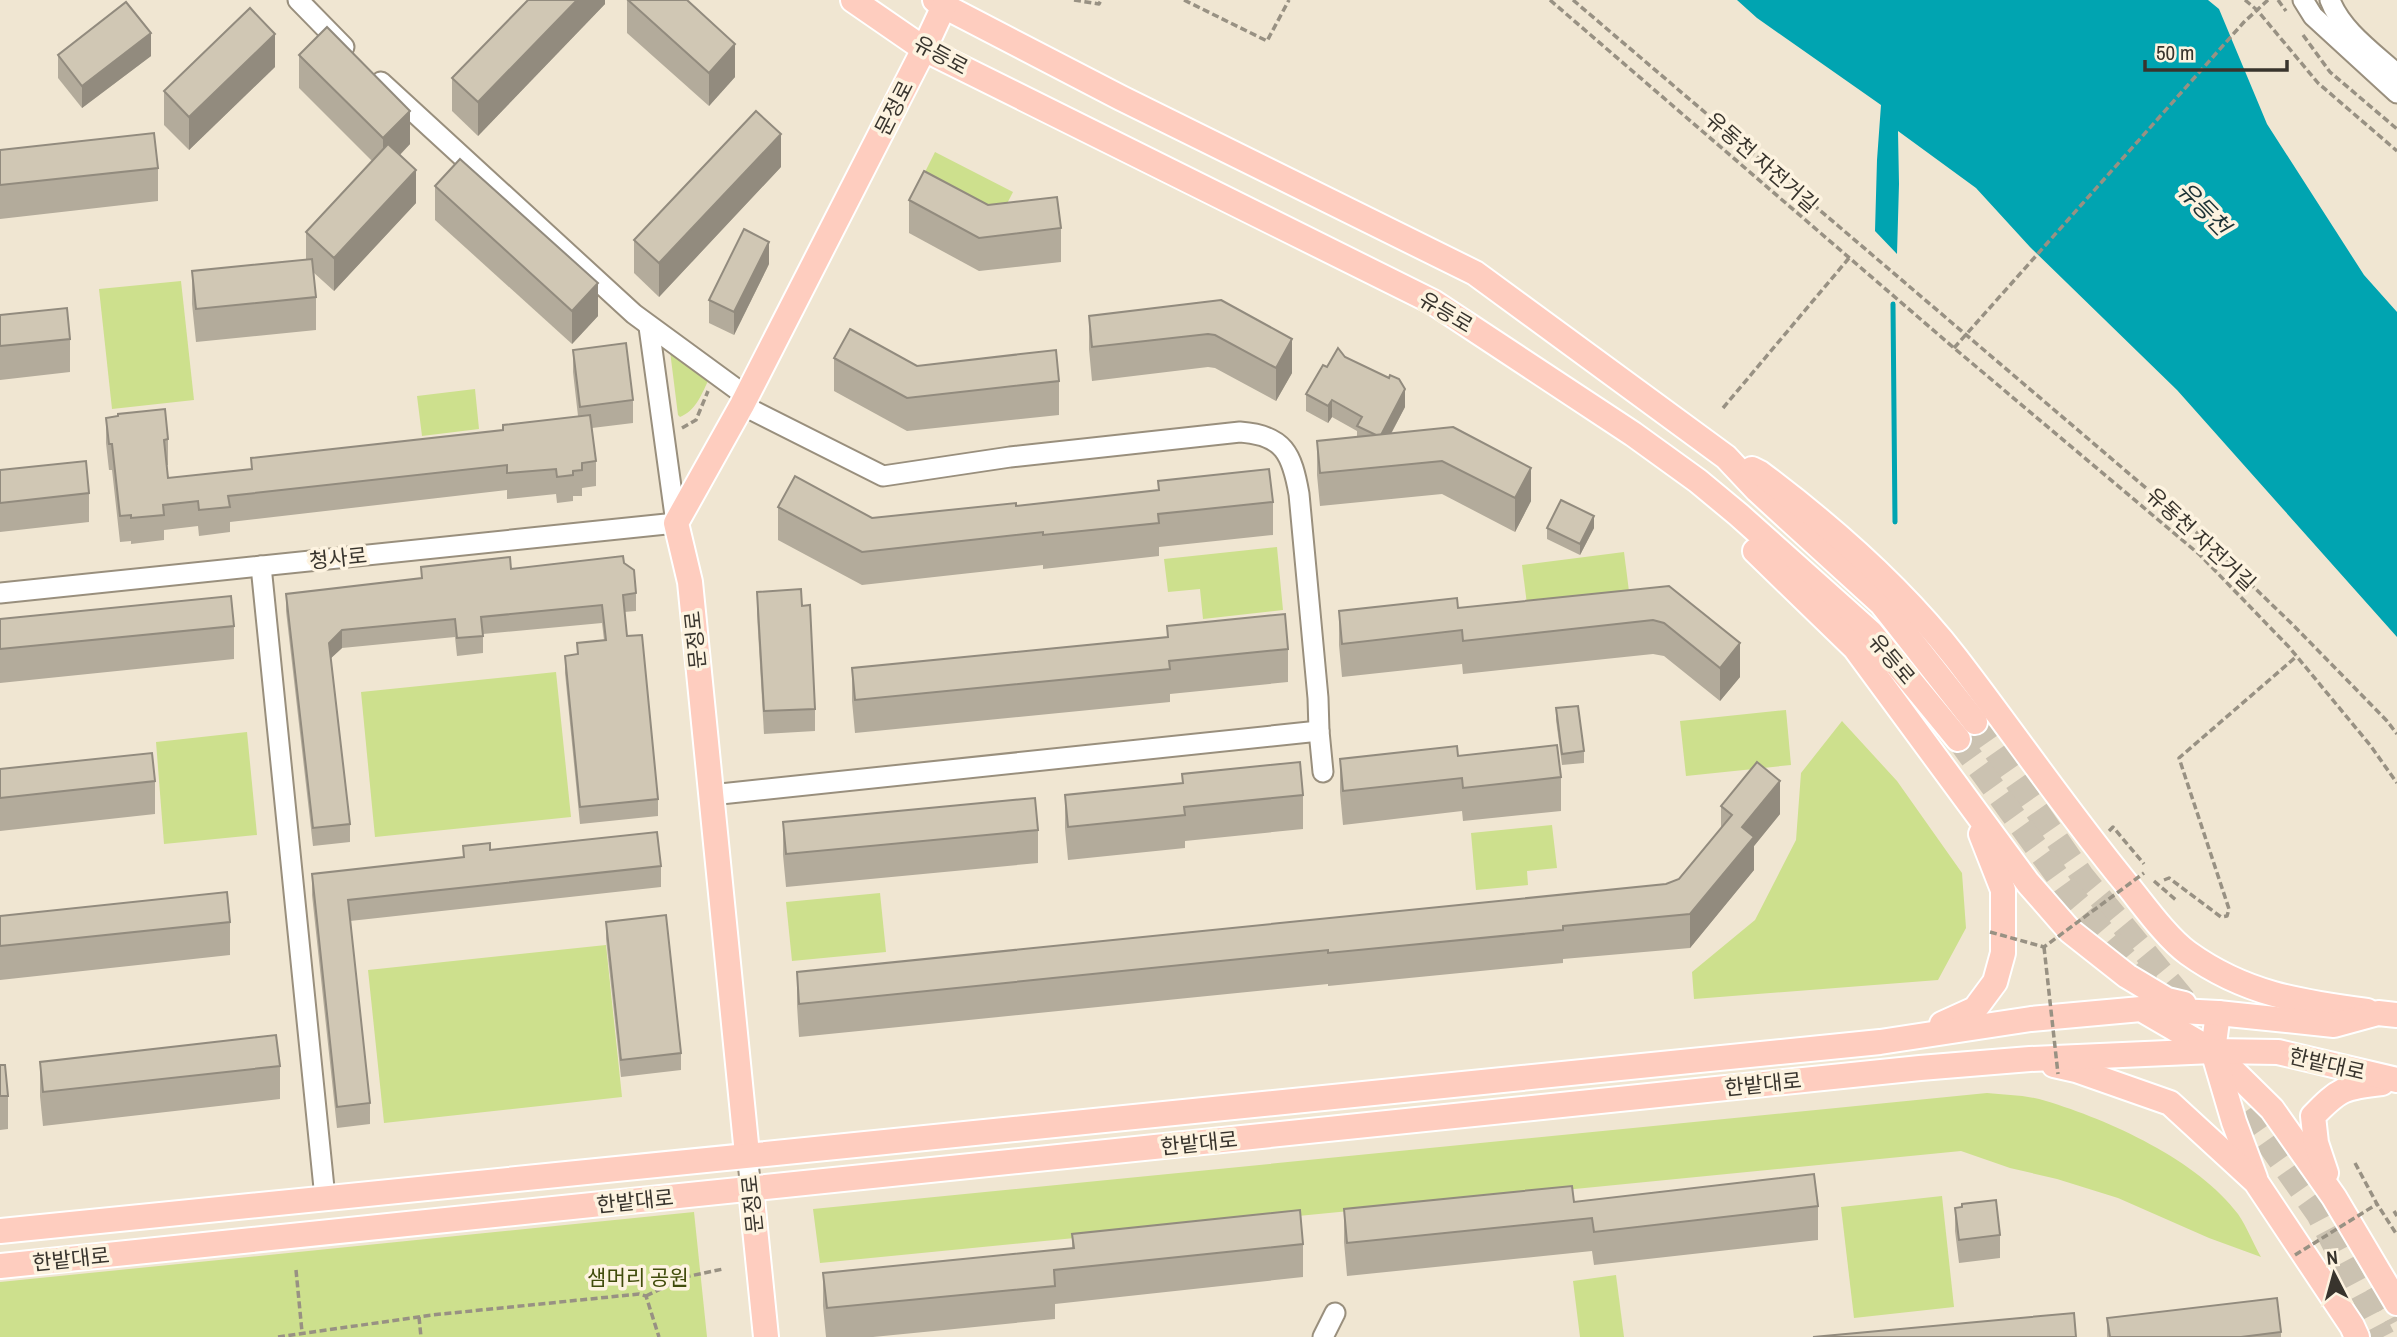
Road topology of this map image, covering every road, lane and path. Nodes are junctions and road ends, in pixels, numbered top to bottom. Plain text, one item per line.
1 (298, 0) edge
2 (853, 0) edge
3 (1074, 0) edge
4 (1101, 0) edge
5 (1184, 0) edge
6 (1289, 0) edge
7 (1550, 0) edge
8 (1573, 0) edge
9 (2245, 0) edge
10 (2268, 0) edge
11 (2278, 0) edge
12 (2303, 0) edge
13 (2330, 0) edge
14 (940, 3) edge
15 (2257, 10) junction
16 (2293, 21) dead end
17 (2300, 31) dead end
18 (924, 49) junction
19 (2397, 74) edge
20 (2397, 93) edge
21 (2397, 129) edge
22 (2397, 151) edge
23 (1849, 258) junction
24 (649, 327) junction
25 (1966, 333) junction
26 (1954, 348) junction
27 (711, 384) dead end
28 (744, 400) junction
29 (1723, 408) dead end
30 (682, 428) dead end
31 (1726, 457) junction
32 (1698, 481) junction
33 (676, 523) junction
34 (261, 566) junction
35 (0, 593) edge
36 (2297, 656) junction
37 (1319, 731) junction
38 (2397, 734) edge
39 (1323, 772) dead end
40 (2397, 783) edge
41 (1958, 786) junction
42 (711, 795) junction
43 (2164, 880) dead end
44 (2176, 900) dead end
45 (1990, 932) dead end
46 (2044, 947) junction
47 (2141, 1009) junction
48 (2218, 1013) junction
49 (2388, 1014) edge
50 (1880, 1042) junction
51 (2213, 1051) junction
52 (2278, 1052) junction
53 (2029, 1059) junction
54 (2058, 1074) dead end
55 (2397, 1081) edge
56 (747, 1154) junction
57 (2355, 1163) dead end
58 (2256, 1182) junction
59 (751, 1189) junction
60 (2334, 1197) junction
61 (325, 1198) junction
62 (2376, 1203) junction
63 (2394, 1210) dead end
64 (2397, 1216) edge
65 (0, 1231) edge
66 (2397, 1236) edge
67 (2295, 1255) dead end
68 (0, 1266) edge
69 (723, 1269) dead end
70 (296, 1270) dead end
71 (646, 1296) junction
72 (2397, 1303) tunnel mouth
73 (1335, 1313) dead end
74 (419, 1317) junction
75 (302, 1332) junction
76 (278, 1337) edge
77 (421, 1337) edge
78 (659, 1337) edge
79 (766, 1337) edge
80 (1323, 1337) edge
81 (2357, 1337) edge

1 - 24 street
2 - 18 main road, 유등로
3 - 4 path
5 - 6 path
7 - 23 path, 유동천 자전거길
8 - 25 path
9 - 15 path
10 - 15 path
11 - 16 path
12 - 20 street
13 - 19 street
14 - 18 main road, 문정로
14 - 31 main road, 유등로
15 - 22 path
15 - 25 path
17 - 21 path
18 - 28 main road, 문정로
18 - 32 main road, 유등로
23 - 26 path, 유동천 자전거길
23 - 29 path
24 - 28 street
24 - 33 street
25 - 26 path
25 - 38 path
26 - 36 path, 유동천 자전거길
27 - 30 path
28 - 33 main road, 문정로
28 - 37 street
31 - 32 main road, 유등로
31 - 49 main road
32 - 41 main road
33 - 34 street, 청사로
33 - 42 main road, 문정로
34 - 35 street, 청사로
34 - 61 street
36 - 40 path, 유동천 자전거길
36 - 43 path
37 - 39 street
37 - 42 street
41 - 48 main road
41 - 50 main road
42 - 56 main road, 문정로
44 - 46 path, bridge
45 - 46 path, bridge
46 - 54 path, bridge
47 - 48 main road, 한밭대로
47 - 50 main road, 한밭대로
47 - 51 main road
48 - 49 main road, 한밭대로
48 - 51 main road
48 - 52 main road
50 - 56 main road, 한밭대로
51 - 52 main road, 한밭대로
51 - 53 main road, 한밭대로
51 - 58 main road
51 - 60 main road
52 - 55 main road, 한밭대로
53 - 58 main road
53 - 59 main road, 한밭대로
55 - 60 main road
56 - 59 street, 문정로
56 - 61 main road, 한밭대로
57 - 62 path
58 - 81 main road
59 - 68 main road, 한밭대로
59 - 79 main road, 문정로
60 - 72 main road
61 - 65 main road, 한밭대로
62 - 66 path
62 - 67 path, bridge
63 - 64 path
69 - 71 path
70 - 75 path
71 - 74 path
71 - 78 path
73 - 80 street
74 - 75 path
74 - 77 path
75 - 76 path

